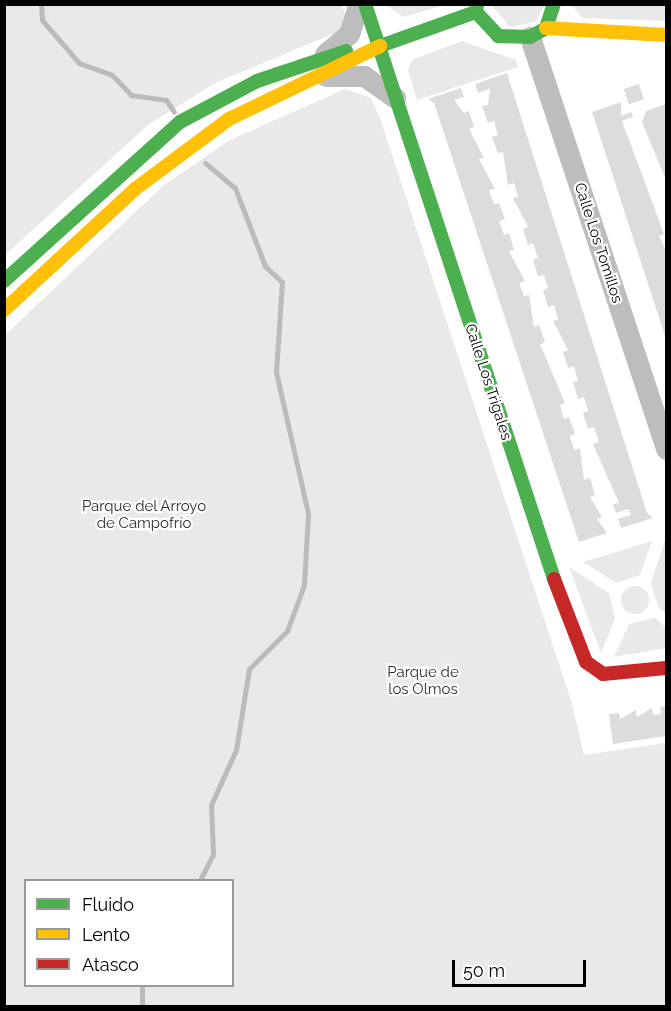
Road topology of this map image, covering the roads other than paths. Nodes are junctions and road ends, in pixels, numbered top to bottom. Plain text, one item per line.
1 (554, 4) edge
2 (476, 8) edge
3 (364, 9) edge
4 (538, 32) junction
5 (666, 34) edge
6 (403, 37) junction
7 (379, 46) junction
8 (323, 67) junction
9 (389, 77) junction
10 (396, 99) junction
11 (4, 281) edge
12 (4, 310) edge
13 (666, 449) edge
14 (666, 668) edge

1 - 4 main road
2 - 4 main road
2 - 6 main road
3 - 6 street
3 - 7 main road, Calle Los Trigales
3 - 8 street
4 - 5 main road
4 - 13 street, Calle Los Tomillos
6 - 7 main road
6 - 9 street
7 - 8 main road
7 - 8 main road
7 - 9 main road, Calle Los Trigales
8 - 10 street
8 - 11 main road
8 - 12 main road
9 - 10 main road, Calle Los Trigales
10 - 14 main road, Calle Los Trigales

